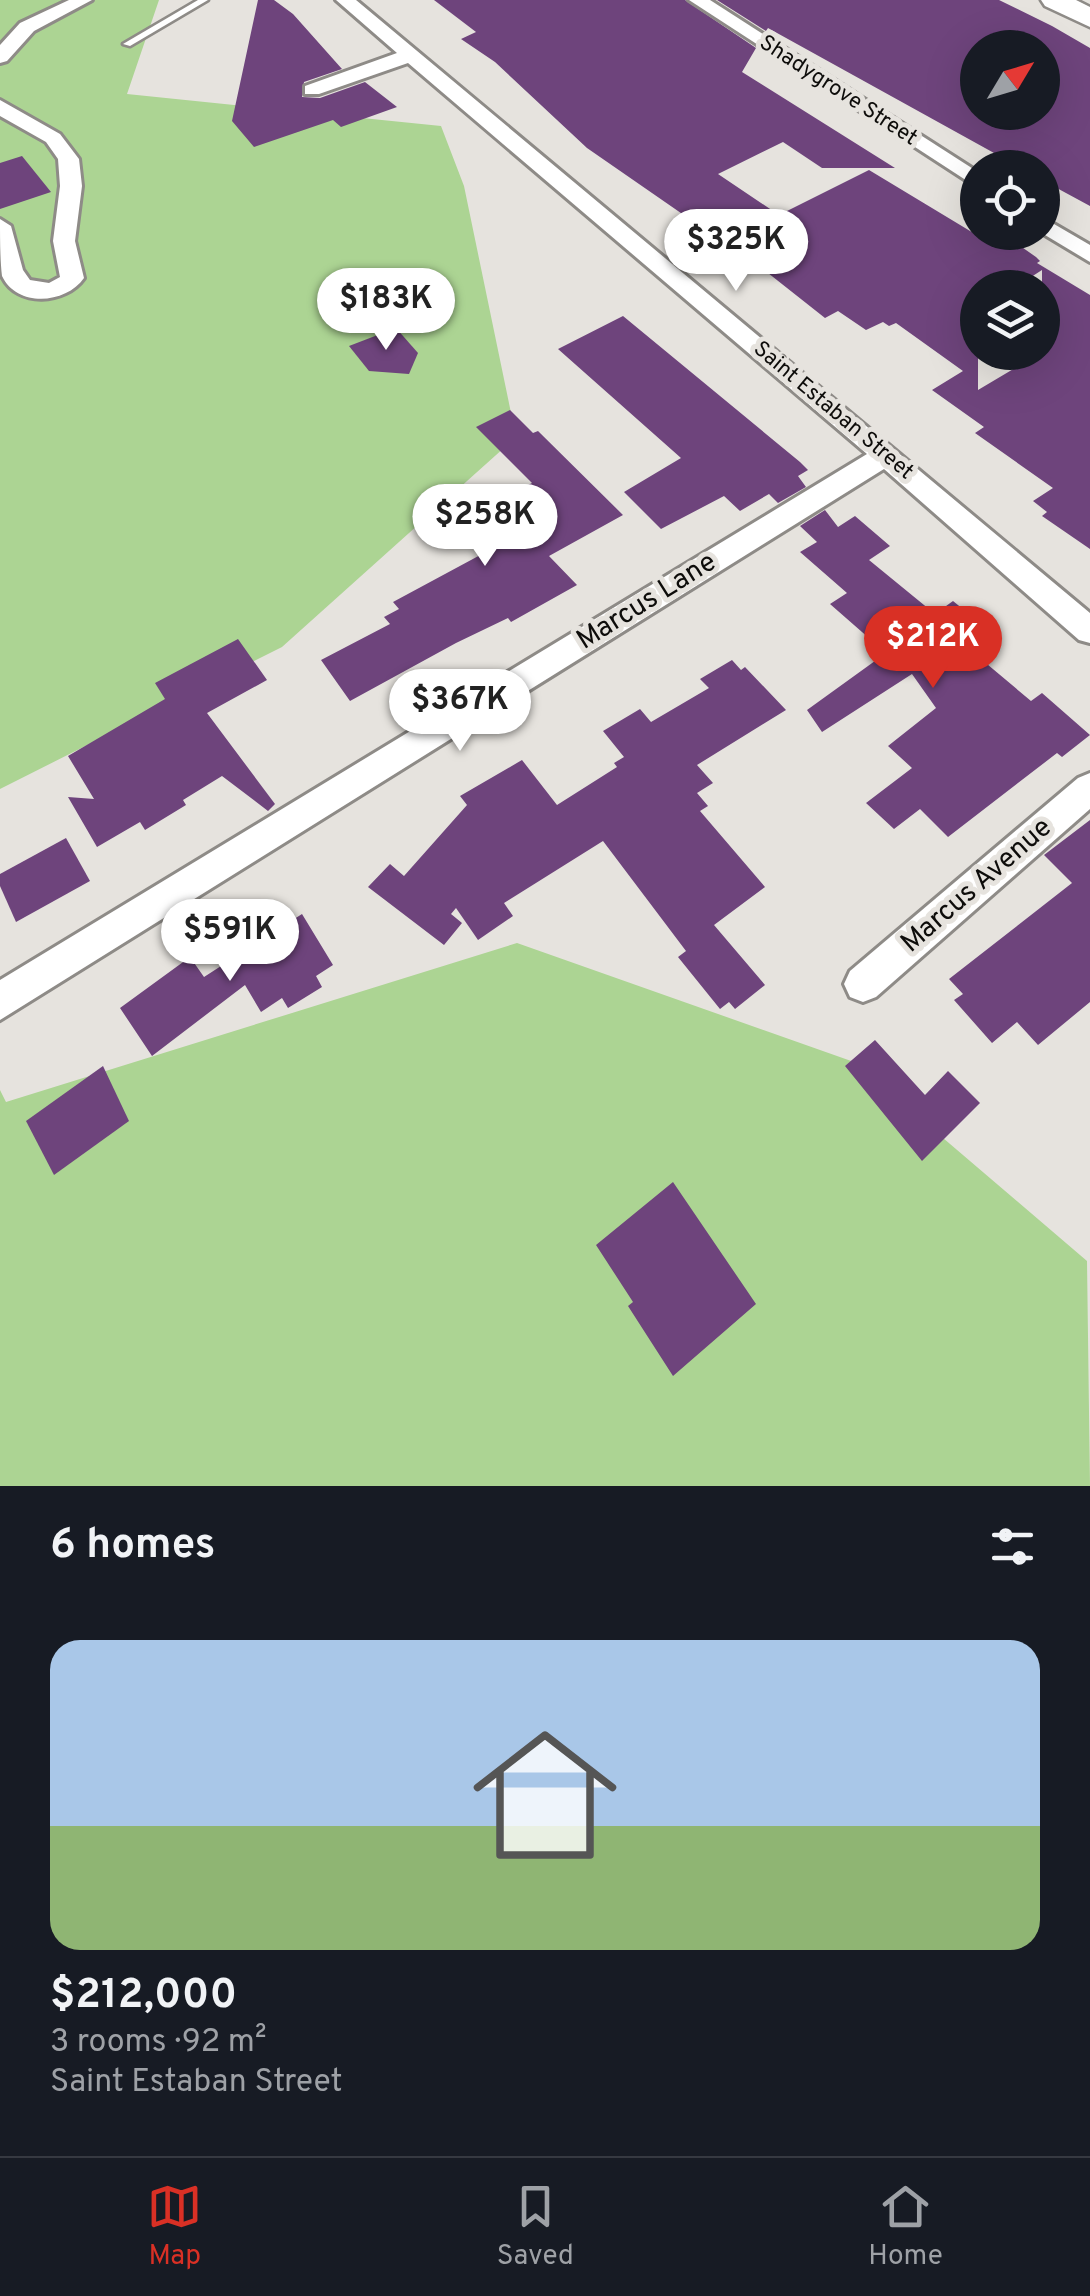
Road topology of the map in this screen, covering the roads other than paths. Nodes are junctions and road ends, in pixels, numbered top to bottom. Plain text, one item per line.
1 (83, 0) edge
2 (204, 0) edge
3 (345, 0) edge
4 (698, 0) edge
5 (1055, 0) edge
6 (1090, 18) edge
7 (127, 44) dead end
8 (408, 56) junction
9 (0, 58) edge
10 (312, 90) dead end
11 (0, 106) edge
12 (960, 170) edge
13 (0, 226) edge
14 (1060, 236) edge
15 (1090, 255) edge
16 (886, 454) junction
17 (1090, 631) edge
18 (1090, 788) edge
19 (864, 984) dead end
20 (0, 1001) edge

1 - 9 street
2 - 7 lane
3 - 8 street, Saint Estaban Street
4 - 12 street, Shadygrove Street
5 - 6 main road
8 - 10 street
8 - 16 street, Saint Estaban Street
11 - 13 street
14 - 15 street
16 - 17 street, Saint Estaban Street
16 - 20 street, Marcus Lane
18 - 19 street, Marcus Avenue

